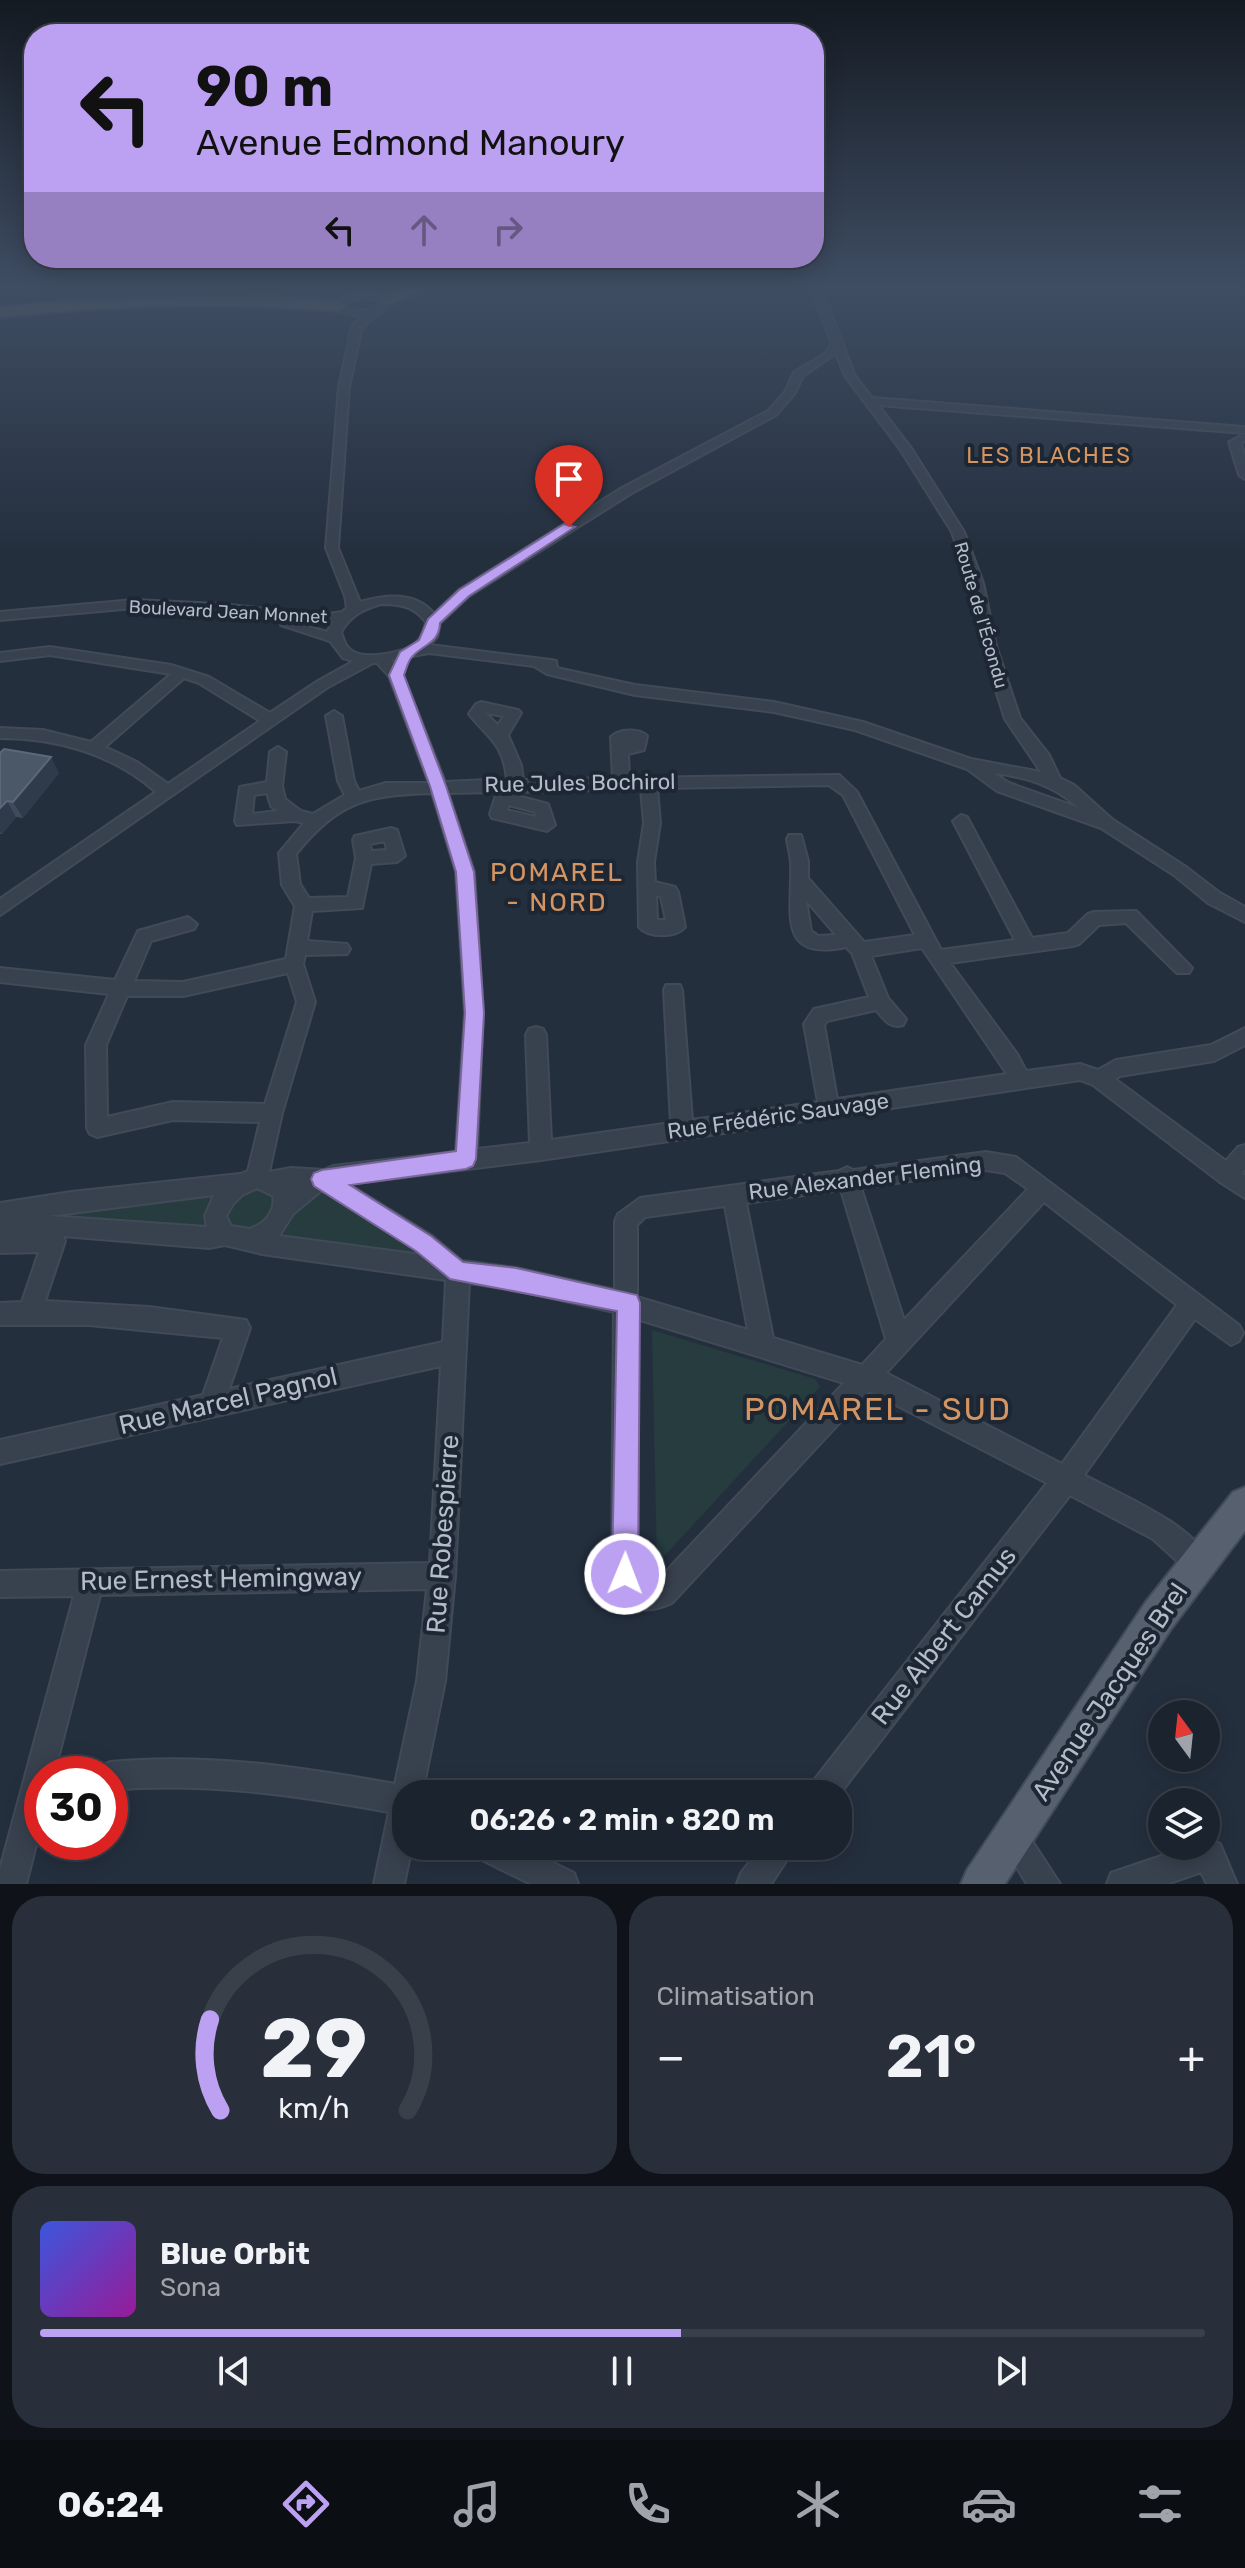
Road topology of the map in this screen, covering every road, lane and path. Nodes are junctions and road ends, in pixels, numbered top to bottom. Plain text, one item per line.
1 (346, 376) edge
2 (797, 376) edge
3 (850, 376) edge
4 (868, 401) junction
5 (1245, 430) edge
6 (1245, 437) edge
7 (1245, 475) edge
8 (340, 572) junction
9 (464, 593) junction
10 (383, 601) junction
11 (0, 607) edge
12 (111, 607) junction
13 (418, 607) junction
14 (56, 612) junction
15 (349, 612) junction
16 (0, 616) edge
17 (432, 626) junction
18 (339, 644) junction
19 (411, 652) junction
20 (0, 657) edge
21 (504, 657) junction
22 (375, 659) junction
23 (182, 672) junction
24 (396, 675) junction
25 (323, 684) junction
26 (334, 716) dead end
27 (270, 720) junction
28 (0, 733) edge
29 (500, 735) dead end
30 (95, 747) junction
31 (620, 751) dead end
32 (278, 752) dead end
33 (1045, 764) junction
34 (1026, 772) junction
35 (992, 773) junction
36 (649, 782) junction
37 (1054, 782) junction
38 (621, 783) junction
39 (274, 786) junction
40 (438, 786) junction
41 (509, 789) junction
42 (166, 791) junction
43 (353, 795) junction
44 (1082, 808) junction
45 (304, 817) junction
46 (961, 821) dead end
47 (795, 839) dead end
48 (1149, 851) junction
49 (364, 858) dead end
50 (800, 881) junction
51 (647, 887) dead end
52 (304, 905) junction
53 (0, 908) edge
54 (1245, 915) edge
55 (188, 924) dead end
56 (1245, 928) edge
57 (925, 941) junction
58 (855, 945) junction
59 (1027, 946) junction
60 (341, 949) dead end
61 (296, 956) junction
62 (936, 958) junction
63 (1183, 968) dead end
64 (1, 978) edge
65 (119, 988) junction
66 (673, 990) dead end
67 (880, 1002) junction
68 (896, 1019) dead end
69 (536, 1035) dead end
70 (1245, 1036) edge
71 (1020, 1079) junction
72 (1100, 1079) junction
73 (829, 1109) junction
74 (272, 1113) junction
75 (682, 1130) junction
76 (541, 1151) junction
77 (1245, 1154) edge
78 (466, 1159) junction
79 (1227, 1175) junction
80 (847, 1177) junction
81 (322, 1179) junction
82 (256, 1181) junction
83 (1043, 1188) junction
84 (1245, 1188) edge
85 (734, 1195) junction
86 (284, 1208) junction
87 (0, 1213) edge
88 (0, 1225) edge
89 (225, 1235) junction
90 (254, 1239) junction
91 (0, 1243) edge
92 (458, 1272) junction
93 (628, 1303) junction
94 (1192, 1304) junction
95 (30, 1312) junction
96 (0, 1314) edge
97 (1231, 1333) dead end
98 (899, 1342) junction
99 (763, 1347) junction
100 (455, 1351) junction
101 (866, 1379) junction
102 (212, 1404) junction
103 (0, 1452) edge
104 (1067, 1478) junction
105 (1244, 1507) edge
106 (1197, 1562) junction
107 (442, 1576) junction
108 (91, 1581) junction
109 (0, 1584) edge
110 (47, 1756) edge
111 (128, 1773) edge
112 (410, 1780) edge
113 (832, 1780) edge
114 (392, 1798) edge
115 (1013, 1837) junction
116 (24, 1840) edge
117 (394, 1860) edge
118 (515, 1860) edge
119 (770, 1860) edge
120 (11, 1884) edge
121 (389, 1884) edge
122 (563, 1884) edge
123 (752, 1884) edge
124 (981, 1884) edge
125 (1045, 1884) edge
126 (1122, 1884) edge
127 (1222, 1884) edge

1 - 8 street
2 - 9 street
3 - 4 street, Route de l'Écondu
4 - 5 street
4 - 33 street, Route de l'Écondu
6 - 7 street
8 - 10 street
8 - 15 street
9 - 13 street
9 - 17 street
10 - 13 street
10 - 15 street, Boulevard Jean Monnet
11 - 14 street, Boulevard Jean Monnet
12 - 14 street, Boulevard Jean Monnet
12 - 15 street, Boulevard Jean Monnet
12 - 18 street, Boulevard Jean Monnet
13 - 17 street
14 - 16 street, Boulevard Jean Monnet
15 - 18 street
17 - 19 street
17 - 21 street
18 - 22 street, Boulevard Jean Monnet
18 - 25 street
19 - 21 street
19 - 22 street
19 - 24 street
20 - 23 street
21 - 35 street
22 - 24 street
22 - 25 street
23 - 27 street
23 - 30 street
24 - 40 street
25 - 27 street
26 - 43 street
27 - 42 street
28 - 30 street
29 - 41 street
30 - 42 street
31 - 38 street
32 - 39 street
33 - 34 street
33 - 37 street, Route de l'Écondu
34 - 35 street
34 - 37 street
35 - 44 street
36 - 38 street, Rue Jules Bochirol
36 - 51 street
36 - 57 street, Rue Jules Bochirol
37 - 44 street
38 - 41 street, Rue Jules Bochirol
39 - 45 street
39 - 45 street
40 - 41 street, Rue Jules Bochirol
40 - 43 street, Rue Jules Bochirol
40 - 78 street
42 - 53 street
43 - 45 street, Rue Jules Bochirol
44 - 48 street
45 - 52 street, Rue Jules Bochirol
46 - 59 street
47 - 50 street
48 - 54 street
48 - 56 street
49 - 52 street
50 - 58 street
50 - 58 street
52 - 61 street
55 - 65 street
57 - 58 street
57 - 62 street, Rue Jules Bochirol
58 - 67 street
59 - 62 street
59 - 63 street
60 - 61 street
61 - 65 street
61 - 74 street
62 - 71 street, Rue Jules Bochirol
64 - 65 street
65 - 74 street
66 - 75 street
67 - 68 street
67 - 73 street
69 - 76 street
70 - 72 street
71 - 72 street, Rue Frédéric Sauvage
71 - 73 street, Rue Frédéric Sauvage
72 - 79 street, Rue Frédéric Sauvage
73 - 75 street, Rue Frédéric Sauvage
74 - 82 street
75 - 76 street, Rue Frédéric Sauvage
76 - 78 street, Rue Frédéric Sauvage
77 - 79 street
78 - 81 street, Rue Frédéric Sauvage
79 - 84 street, Rue Frédéric Sauvage
80 - 83 street, Rue Alexander Fleming
80 - 85 street, Rue Alexander Fleming
80 - 98 street
81 - 82 street
81 - 86 street, Rue Frédéric Sauvage
81 - 92 street
82 - 86 street
82 - 87 street
82 - 89 street
83 - 94 street, Rue Alexander Fleming
83 - 98 street
85 - 93 street, Rue Alexander Fleming
85 - 99 street
86 - 90 street
88 - 89 street
89 - 90 street
90 - 92 street
91 - 95 street
92 - 93 street
92 - 100 street, Rue Robespierre
93 - 99 street
93 - 101 street, Rue Alexander Fleming
94 - 97 street, Rue Alexander Fleming
94 - 104 street, Rue Albert Camus
95 - 96 street
95 - 102 street
98 - 101 street
99 - 101 street
100 - 102 street, Rue Marcel Pagnol
100 - 107 street, Rue Robespierre
101 - 104 street
102 - 103 street, Rue Marcel Pagnol
104 - 106 street
104 - 113 street, Rue Albert Camus
105 - 106 main road, Avenue Jacques Brel
106 - 115 main road, Avenue Jacques Brel
107 - 108 street, Rue Ernest Hemingway
107 - 112 street, Rue Robespierre
108 - 109 street, Rue Ernest Hemingway
108 - 110 street
111 - 114 street
115 - 124 main road, Avenue Jacques Brel
115 - 125 street
116 - 120 street
117 - 121 street
118 - 122 street
119 - 123 street
126 - 127 street

